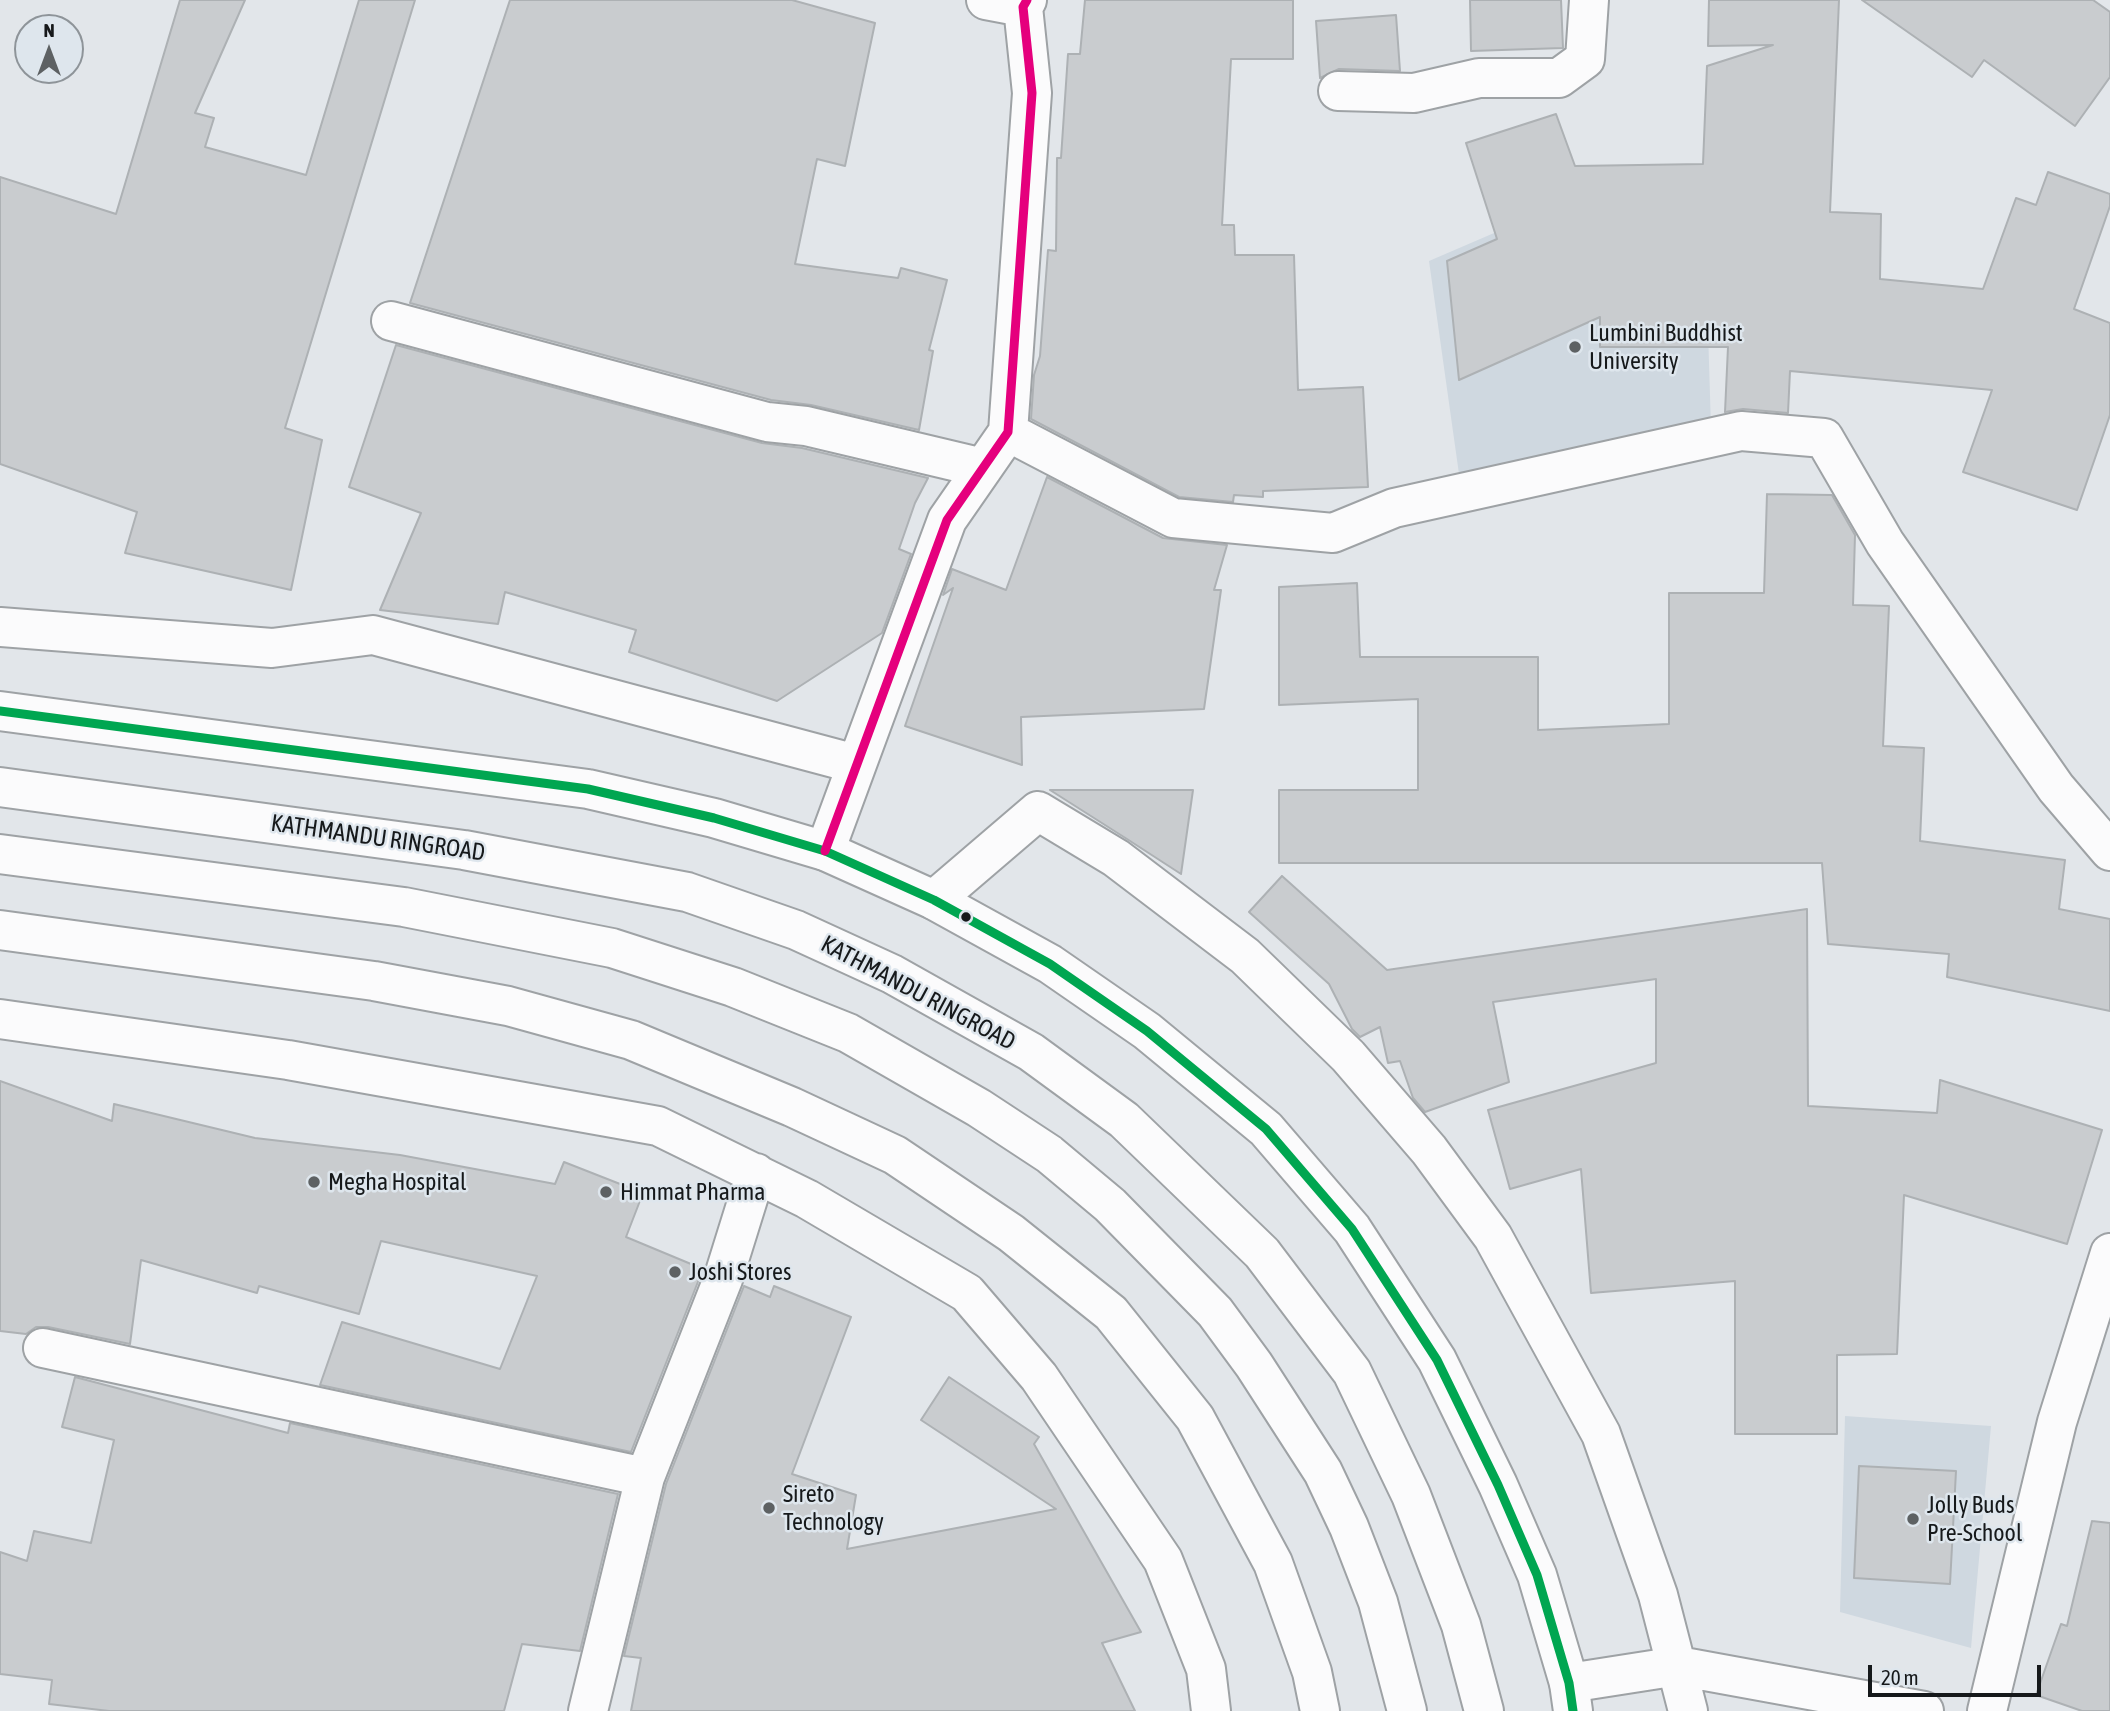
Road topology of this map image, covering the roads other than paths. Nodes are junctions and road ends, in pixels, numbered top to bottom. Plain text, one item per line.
1 (986, 0) edge
2 (1589, 0) edge
3 (1025, 3) edge
4 (1338, 91) dead end
5 (391, 321) dead end
6 (1008, 432) junction
7 (983, 468) junction
8 (0, 627) edge
9 (0, 711) edge
10 (856, 764) junction
11 (0, 787) edge
12 (825, 850) junction
13 (2110, 851) edge
14 (0, 854) edge
15 (934, 900) junction
16 (0, 930) edge
17 (0, 1019) edge
18 (756, 1172) junction
19 (2110, 1253) edge
20 (43, 1348) dead end
21 (645, 1477) junction
22 (1678, 1666) junction
23 (1571, 1697) edge
24 (588, 1711) edge
25 (1212, 1711) edge
26 (1321, 1711) edge
27 (1407, 1711) edge
28 (1484, 1711) edge
29 (1688, 1711) edge
30 (1924, 1711) edge
31 (1987, 1711) edge

1 - 3 main road
2 - 4 main road
3 - 6 main road
5 - 7 main road
6 - 7 main road
6 - 13 main road
7 - 10 main road
8 - 10 main road
9 - 12 main road
10 - 12 main road
11 - 28 main road, KATHMANDU RINGROAD
12 - 15 main road
14 - 27 main road
15 - 22 main road
15 - 23 main road
16 - 26 main road
17 - 18 main road
18 - 21 main road
18 - 25 main road
19 - 31 main road
20 - 21 main road
21 - 24 main road
22 - 23 main road
22 - 29 main road
22 - 30 main road

